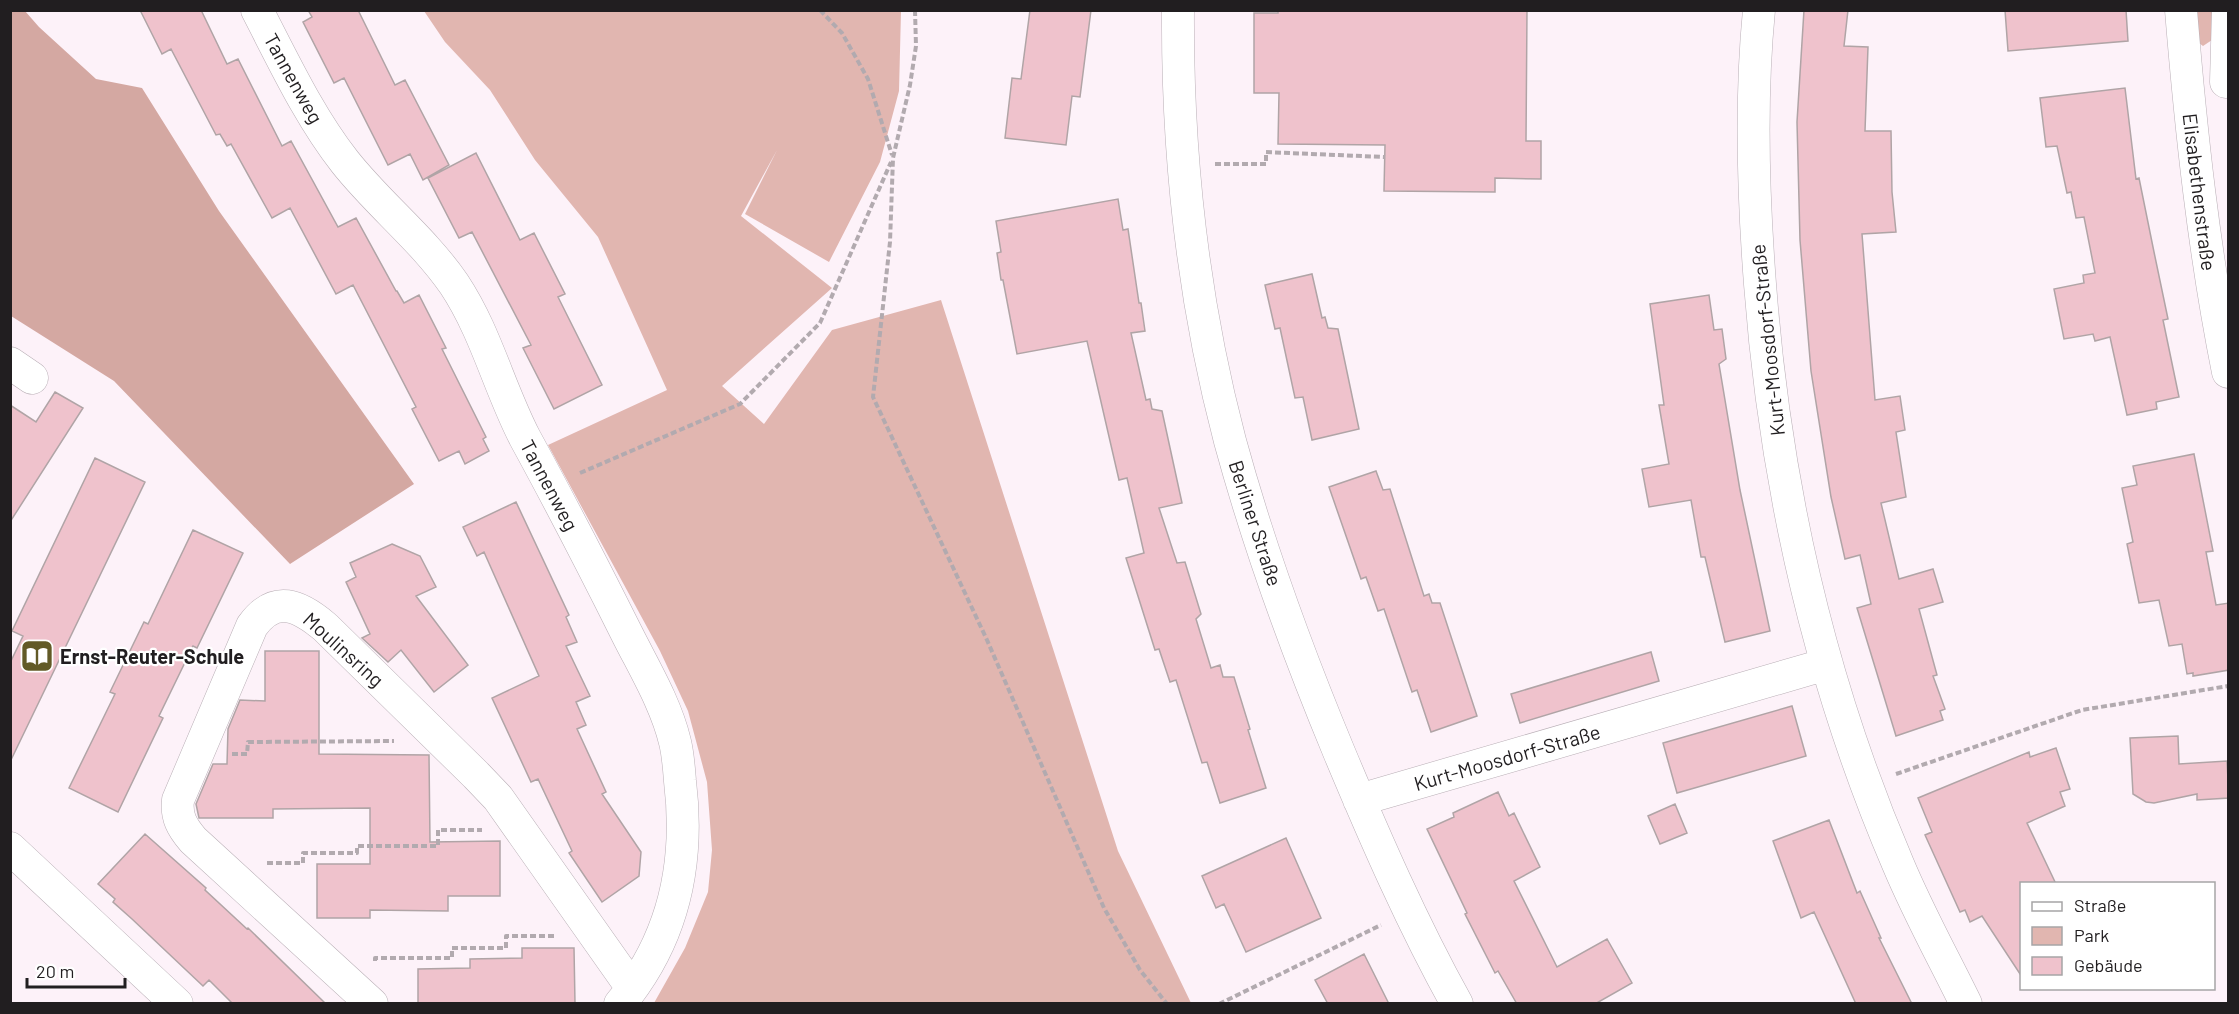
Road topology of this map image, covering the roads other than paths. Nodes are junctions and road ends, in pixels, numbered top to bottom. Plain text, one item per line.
1 (257, 10) edge
2 (1178, 10) edge
3 (1760, 10) edge
4 (2181, 10) edge
5 (2228, 10) edge
6 (2227, 82) edge
7 (2187, 83) junction
8 (2229, 372) edge
9 (1827, 664) junction
10 (1359, 800) junction
11 (10, 848) edge
12 (626, 996) edge
13 (177, 1004) edge
14 (372, 1004) edge
15 (1457, 1004) edge
16 (1966, 1004) edge

1 - 12 street, Tannenweg
2 - 10 street, Berliner Straße
3 - 9 street, Kurt-Moosdorf-Straße
4 - 7 street, Elisabethenstraße
5 - 6 street
6 - 7 street
7 - 8 street, Elisabethenstraße
9 - 10 street, Kurt-Moosdorf-Straße
9 - 16 street, Kurt-Moosdorf-Straße
10 - 15 street, Berliner Straße
11 - 13 street
12 - 14 street, Moulinsring

